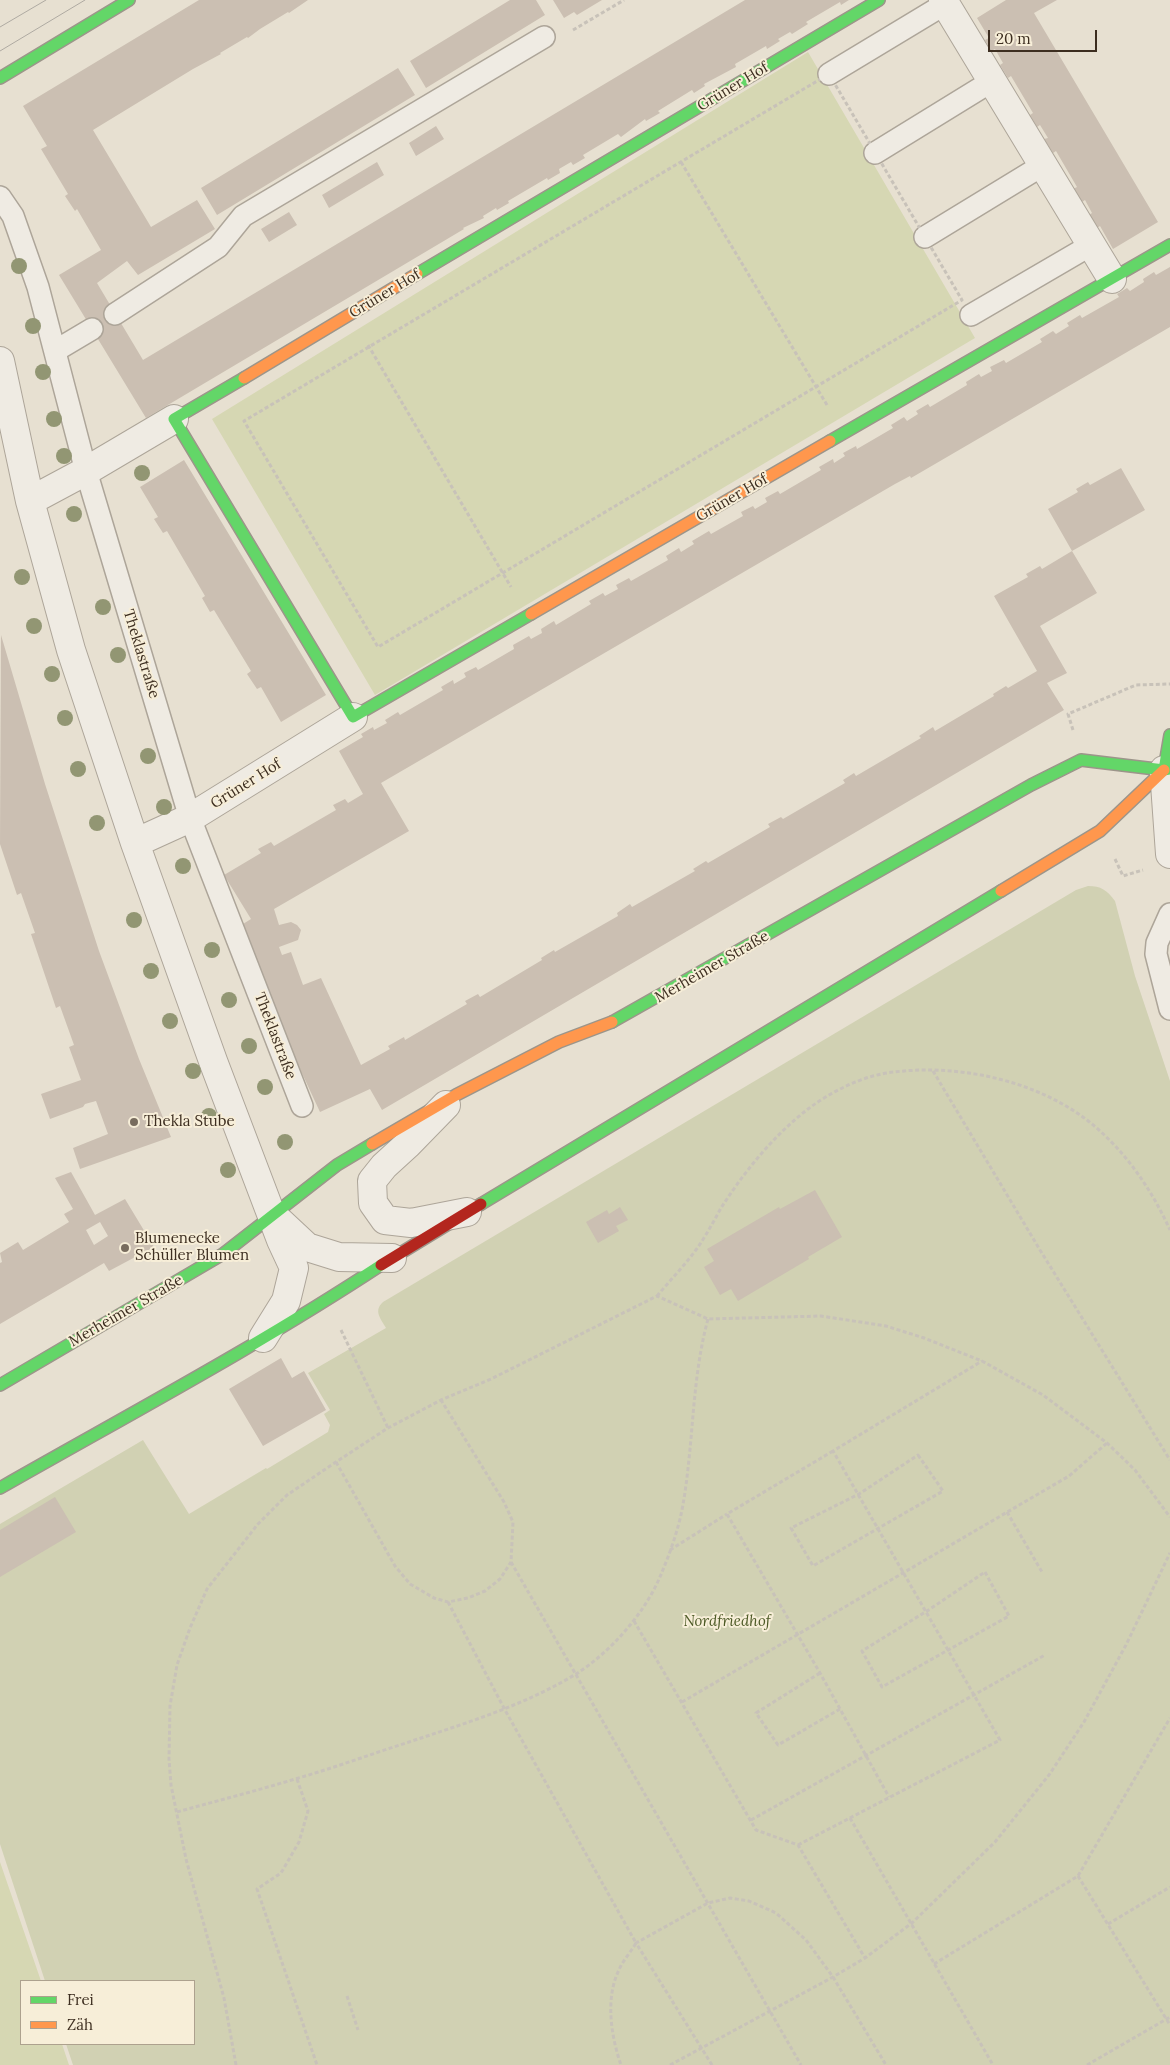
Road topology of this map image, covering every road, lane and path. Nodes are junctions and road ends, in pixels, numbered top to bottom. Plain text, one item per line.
1 (129, 0) edge
2 (624, 0) edge
3 (879, 0) edge
4 (944, 2) edge
5 (544, 37) joint
6 (829, 74) junction
7 (0, 78) edge
8 (992, 81) junction
9 (660, 130) junction
10 (875, 153) junction
11 (681, 162) junction
12 (1043, 166) junction
13 (0, 197) edge
14 (925, 238) junction
15 (1091, 245) junction
16 (1170, 245) edge
17 (1112, 279) junction
18 (115, 314) dead end
19 (351, 314) junction
20 (971, 315) dead end
21 (92, 329) dead end
22 (369, 347) junction
23 (55, 351) junction
24 (0, 360) edge
25 (816, 388) junction
26 (174, 419) junction
27 (844, 434) junction
28 (86, 471) junction
29 (30, 501) junction
30 (502, 573) junction
31 (528, 616) junction
32 (1170, 684) edge
33 (1136, 685) dead end
34 (353, 717) junction
35 (1170, 735) edge
36 (1167, 769) edge
37 (190, 818) junction
38 (135, 843) junction
39 (1170, 854) edge
40 (1170, 914) edge
41 (1170, 1009) edge
42 (932, 1070) junction
43 (456, 1096) junction
44 (302, 1106) dead end
45 (467, 1212) junction
46 (272, 1215) junction
47 (1170, 1230) edge
48 (392, 1258) junction
49 (657, 1296) junction
50 (326, 1300) junction
51 (708, 1319) junction
52 (263, 1338) junction
53 (982, 1361) junction
54 (0, 1385) edge
55 (441, 1400) junction
56 (388, 1428) junction
57 (1107, 1443) junction
58 (833, 1451) junction
59 (1170, 1460) edge
60 (336, 1462) junction
61 (0, 1488) edge
62 (858, 1494) junction
63 (1007, 1512) junction
64 (728, 1514) junction
65 (1170, 1517) edge
66 (878, 1528) junction
67 (670, 1550) junction
68 (1169, 1556) edge
69 (511, 1562) junction
70 (904, 1572) junction
71 (1042, 1572) dead end
72 (448, 1602) junction
73 (927, 1612) junction
74 (634, 1621) junction
75 (798, 1634) junction
76 (948, 1649) junction
77 (1045, 1655) dead end
78 (820, 1673) junction
79 (576, 1674) junction
80 (975, 1696) junction
81 (682, 1702) junction
82 (840, 1709) junction
83 (505, 1710) junction
84 (1170, 1718) edge
85 (866, 1756) junction
86 (297, 1779) junction
87 (889, 1797) junction
88 (177, 1812) junction
89 (850, 1818) junction
90 (751, 1820) junction
91 (798, 1845) junction
92 (1078, 1876) junction
93 (1170, 1887) edge
94 (708, 1903) junction
95 (912, 1923) junction
96 (1108, 1924) junction
97 (636, 1943) junction
98 (864, 1958) junction
99 (934, 1964) junction
100 (833, 1977) junction
101 (347, 1996) dead end
102 (769, 2011) junction
103 (1168, 2018) edge
104 (1170, 2025) edge
105 (358, 2030) dead end
106 (701, 2048) junction
107 (236, 2065) edge
108 (317, 2065) edge
109 (622, 2065) edge
110 (670, 2065) edge
111 (712, 2065) edge
112 (801, 2065) edge
113 (886, 2065) edge
114 (993, 2065) edge
115 (1087, 2065) edge

1 - 7 street
2 - 5 path
3 - 9 street, Grüner Hof
4 - 6 lane
4 - 8 street
5 - 18 lane
6 - 10 path
6 - 11 path
8 - 10 lane
8 - 12 street
9 - 11 path
9 - 19 street, Grüner Hof
10 - 14 path
11 - 22 path
11 - 25 path
12 - 14 lane
12 - 15 street
13 - 23 lane, Theklastraße
14 - 25 path
15 - 17 street
15 - 20 lane
16 - 17 street, Grüner Hof
17 - 27 street, Grüner Hof
19 - 22 path
19 - 26 street, Grüner Hof
21 - 23 lane
22 - 30 path
22 - 30 path
23 - 28 lane, Theklastraße
24 - 29 street
25 - 27 path
25 - 30 path
26 - 28 street, Grüner Hof
26 - 34 street
27 - 31 street, Grüner Hof
28 - 29 street, Grüner Hof
28 - 37 lane, Theklastraße
29 - 38 street
30 - 31 path
31 - 34 street, Grüner Hof
32 - 33 path
34 - 37 street, Grüner Hof
35 - 36 street
36 - 39 street
36 - 43 street, Merheimer Straße
36 - 45 street
37 - 38 street, Grüner Hof
37 - 44 lane, Theklastraße
38 - 46 street
40 - 41 lane
42 - 47 path
42 - 49 path
42 - 59 path
43 - 45 street
43 - 46 street, Merheimer Straße
45 - 48 street
46 - 48 street
46 - 52 street
46 - 54 street, Merheimer Straße
48 - 50 street
49 - 51 path
49 - 55 path
50 - 52 street
50 - 56 path
51 - 53 path
51 - 67 path
52 - 61 street
53 - 57 path
53 - 58 path
55 - 56 path
55 - 69 path
56 - 60 path
57 - 63 path
57 - 65 path
58 - 62 path
58 - 64 path
60 - 72 path
60 - 88 path
62 - 66 path
62 - 66 path
62 - 66 path
63 - 70 path
63 - 71 path
64 - 67 path
64 - 75 path
66 - 70 path
67 - 74 path
68 - 95 path
69 - 72 path
69 - 79 path
70 - 73 path
70 - 75 path
72 - 83 path
73 - 76 path
73 - 76 path
73 - 76 path
74 - 79 path
74 - 81 path
75 - 78 path
75 - 81 path
76 - 80 path
77 - 80 path
78 - 82 path
78 - 82 path
79 - 83 path
79 - 94 path
80 - 85 path
80 - 87 path
81 - 90 path
82 - 85 path
83 - 86 path
83 - 97 path
84 - 92 path
85 - 87 path
85 - 90 path
86 - 88 path
86 - 108 path
87 - 89 path
88 - 107 path
89 - 91 path
89 - 95 path
90 - 91 path
91 - 98 path
92 - 96 path
92 - 99 path
93 - 96 path
94 - 97 path
94 - 100 path
94 - 102 path
95 - 98 path
95 - 99 path
96 - 103 path
97 - 106 path
97 - 109 path
98 - 100 path
99 - 114 path
100 - 102 path
100 - 113 path
101 - 105 path
102 - 106 path
102 - 112 path
103 - 104 path
103 - 115 path
106 - 110 path
106 - 111 path

